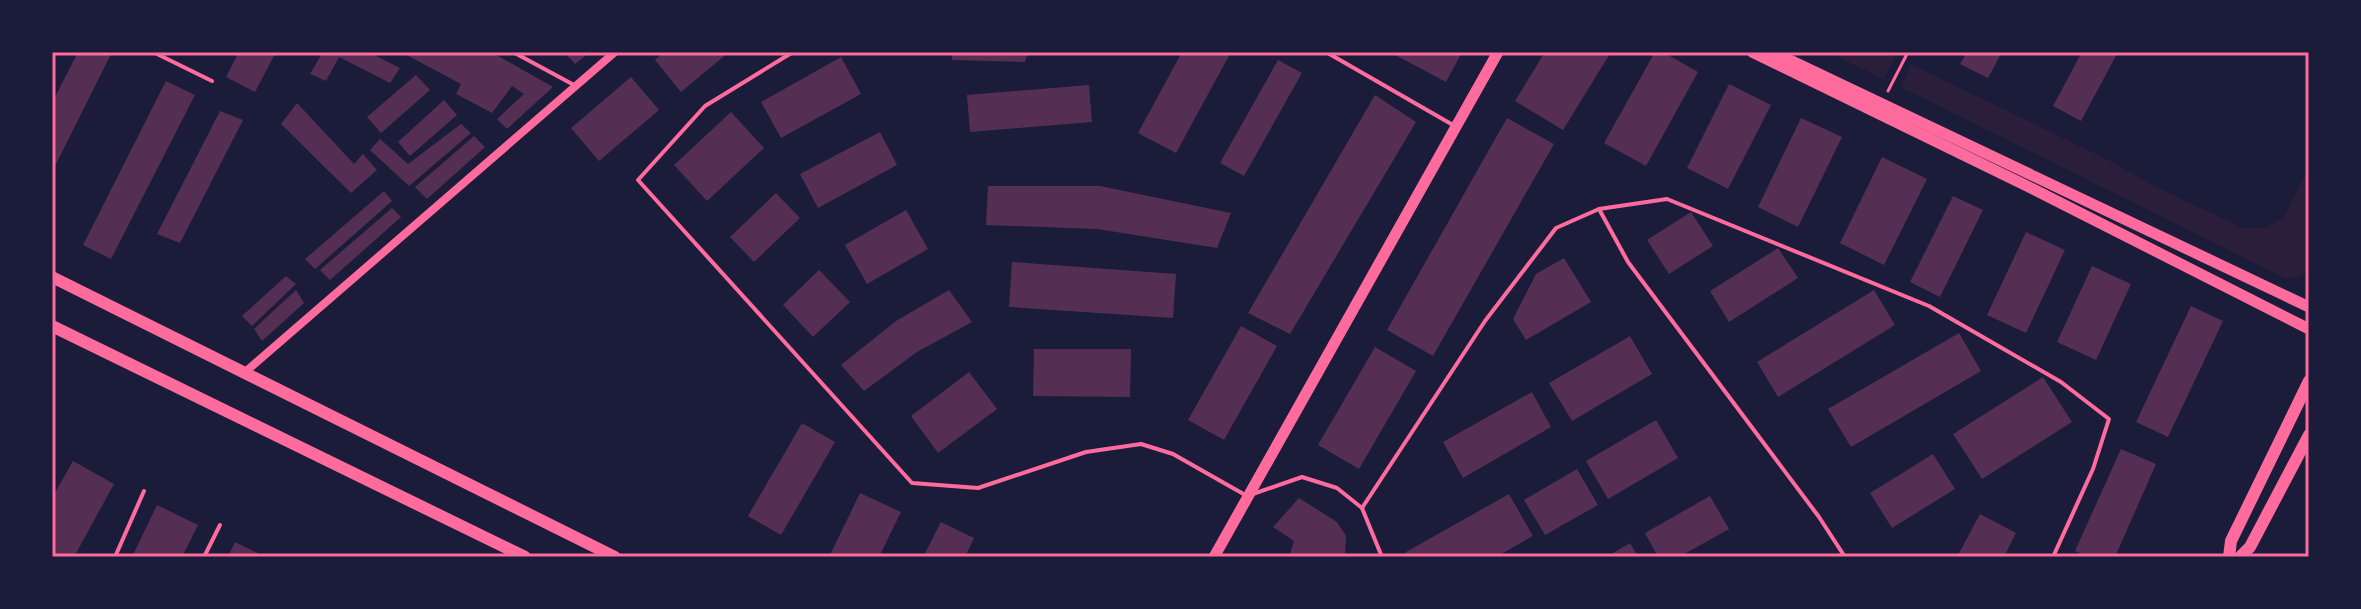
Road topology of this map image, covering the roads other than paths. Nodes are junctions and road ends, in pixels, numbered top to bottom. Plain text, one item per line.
1 (153, 52) edge
2 (513, 52) edge
3 (615, 52) edge
4 (793, 52) edge
5 (1326, 52) edge
6 (1498, 52) edge
7 (1752, 52) edge
8 (1773, 52) edge
9 (212, 81) dead end
10 (576, 86) junction
11 (1456, 126) junction
12 (1599, 209) junction
13 (52, 277) edge
14 (2309, 307) edge
15 (52, 326) edge
16 (2309, 329) edge
17 (244, 373) junction
18 (2309, 381) edge
19 (2309, 435) edge
20 (144, 491) dead end
21 (1247, 496) junction
22 (1362, 508) junction
23 (220, 525) dead end
24 (115, 557) edge
25 (204, 557) edge
26 (525, 557) edge
27 (615, 557) edge
28 (1214, 557) edge
29 (1382, 557) edge
30 (1845, 557) edge
31 (2053, 557) edge
32 (2229, 557) edge
33 (2240, 557) edge

1 - 9 lane
2 - 10 lane
3 - 10 street
4 - 21 lane
5 - 11 lane
6 - 11 street
7 - 16 street
8 - 14 street
10 - 17 street
11 - 21 street
12 - 22 lane
12 - 30 lane
12 - 31 lane
13 - 17 main road
15 - 26 main road
17 - 27 main road
18 - 32 main road
19 - 33 main road
20 - 24 lane
21 - 22 lane
21 - 28 street
22 - 29 lane
23 - 25 lane

